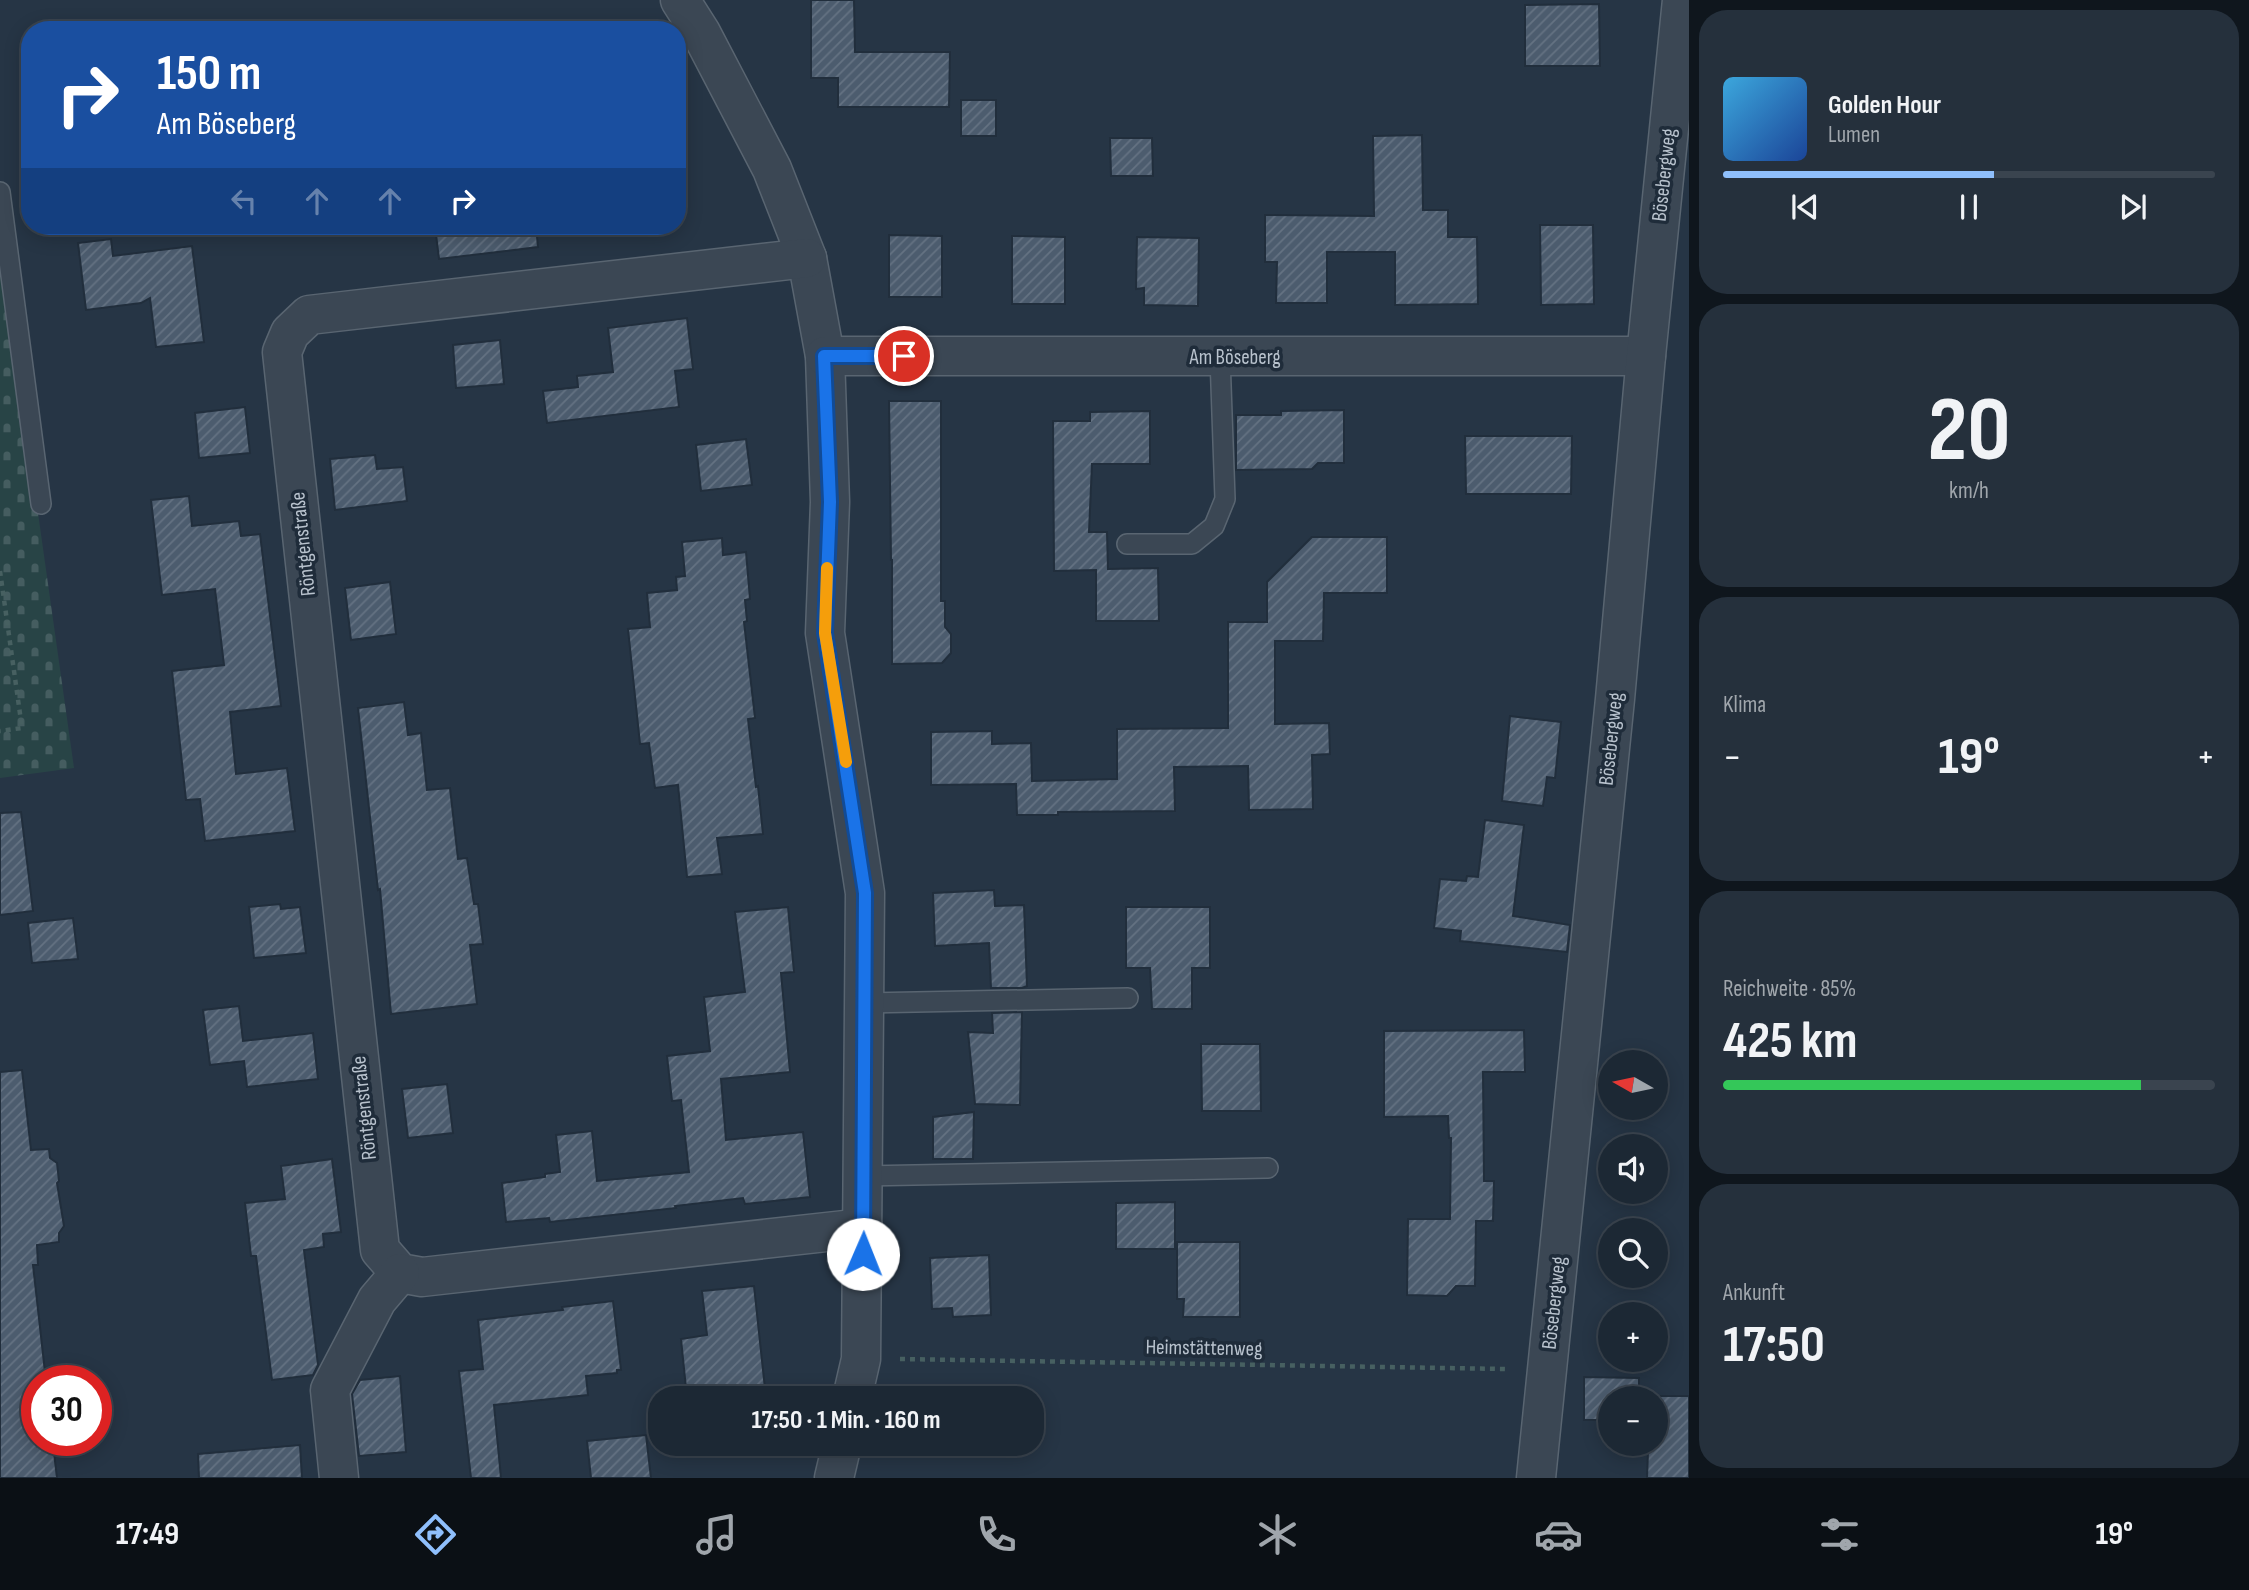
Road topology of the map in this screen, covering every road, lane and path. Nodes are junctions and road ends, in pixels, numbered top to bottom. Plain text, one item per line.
1 (680, 0) edge
2 (1682, 0) edge
3 (0, 192) edge
4 (807, 258) junction
5 (824, 356) junction
6 (1220, 356) junction
7 (1646, 356) junction
8 (41, 504) dead end
9 (1127, 544) dead end
10 (0, 570) edge
11 (0, 731) edge
12 (1128, 998) dead end
13 (864, 1003) junction
14 (1268, 1168) dead end
15 (863, 1176) junction
16 (863, 1228) junction
17 (400, 1273) junction
18 (861, 1359) junction
19 (1547, 1369) junction
20 (855, 1386) edge
21 (839, 1456) edge
22 (339, 1478) edge
23 (834, 1478) edge
24 (1536, 1478) edge

1 - 4 street
2 - 7 street, Bösebergweg
3 - 8 lane
4 - 5 street
4 - 17 street, Röntgenstraße
5 - 6 street, Am Böseberg
5 - 13 street
6 - 7 street, Am Böseberg
6 - 9 lane
7 - 19 street, Bösebergweg
10 - 11 path
12 - 13 lane
13 - 15 street
14 - 15 lane
15 - 16 street
16 - 17 street
16 - 18 street
17 - 22 street
18 - 19 path, Heimstättenweg
18 - 20 street
19 - 24 street, Bösebergweg
21 - 23 street

